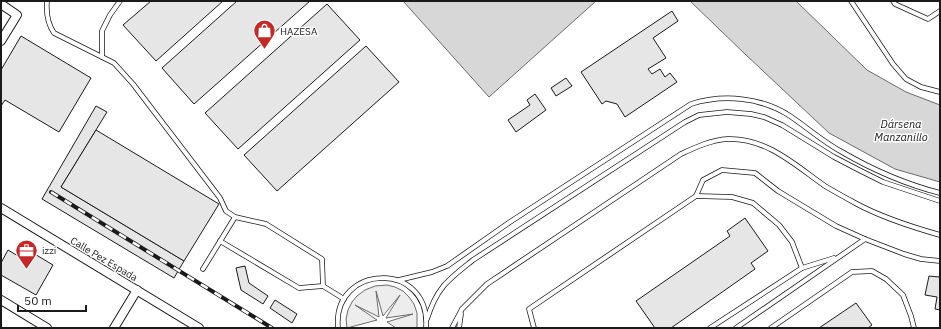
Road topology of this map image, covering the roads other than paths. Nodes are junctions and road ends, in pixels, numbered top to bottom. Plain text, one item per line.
1 (47, 1) edge
2 (120, 1) edge
3 (851, 1) edge
4 (893, 1) edge
5 (1, 4) edge
6 (940, 11) edge
7 (1, 41) edge
8 (102, 57) junction
9 (940, 92) edge
10 (940, 193) edge
11 (696, 196) junction
12 (940, 201) edge
13 (1, 208) edge
14 (235, 217) junction
15 (940, 235) edge
16 (865, 239) junction
17 (220, 240) junction
18 (839, 257) junction
19 (940, 261) edge
20 (802, 268) junction
21 (203, 269) dead end
22 (399, 280) junction
23 (323, 286) junction
24 (137, 290) junction
25 (344, 299) junction
26 (1, 300) edge
27 (462, 309) junction
28 (426, 319) junction
29 (47, 328) edge
30 (114, 328) edge
31 (199, 328) edge
32 (338, 328) edge
33 (426, 328) edge
34 (452, 328) edge
35 (459, 328) edge
36 (534, 328) edge
37 (710, 328) edge
38 (736, 328) edge
39 (771, 328) edge
40 (914, 328) edge

1 - 8 lane
2 - 8 lane
3 - 9 lane
4 - 6 lane
5 - 7 street
8 - 14 lane
10 - 22 lane
11 - 16 lane
11 - 20 lane
11 - 36 lane
12 - 28 lane
13 - 24 street, Calle Pez Espada
14 - 17 lane
14 - 23 lane
15 - 27 lane
16 - 18 lane
16 - 19 lane
17 - 21 lane
17 - 23 lane
18 - 20 lane
18 - 38 lane
20 - 37 lane
22 - 25 lane
22 - 28 lane
23 - 25 lane
24 - 30 street
24 - 31 street, Calle Pez Espada
25 - 32 lane
26 - 29 street
27 - 34 lane
27 - 35 lane
28 - 33 lane
39 - 40 lane

